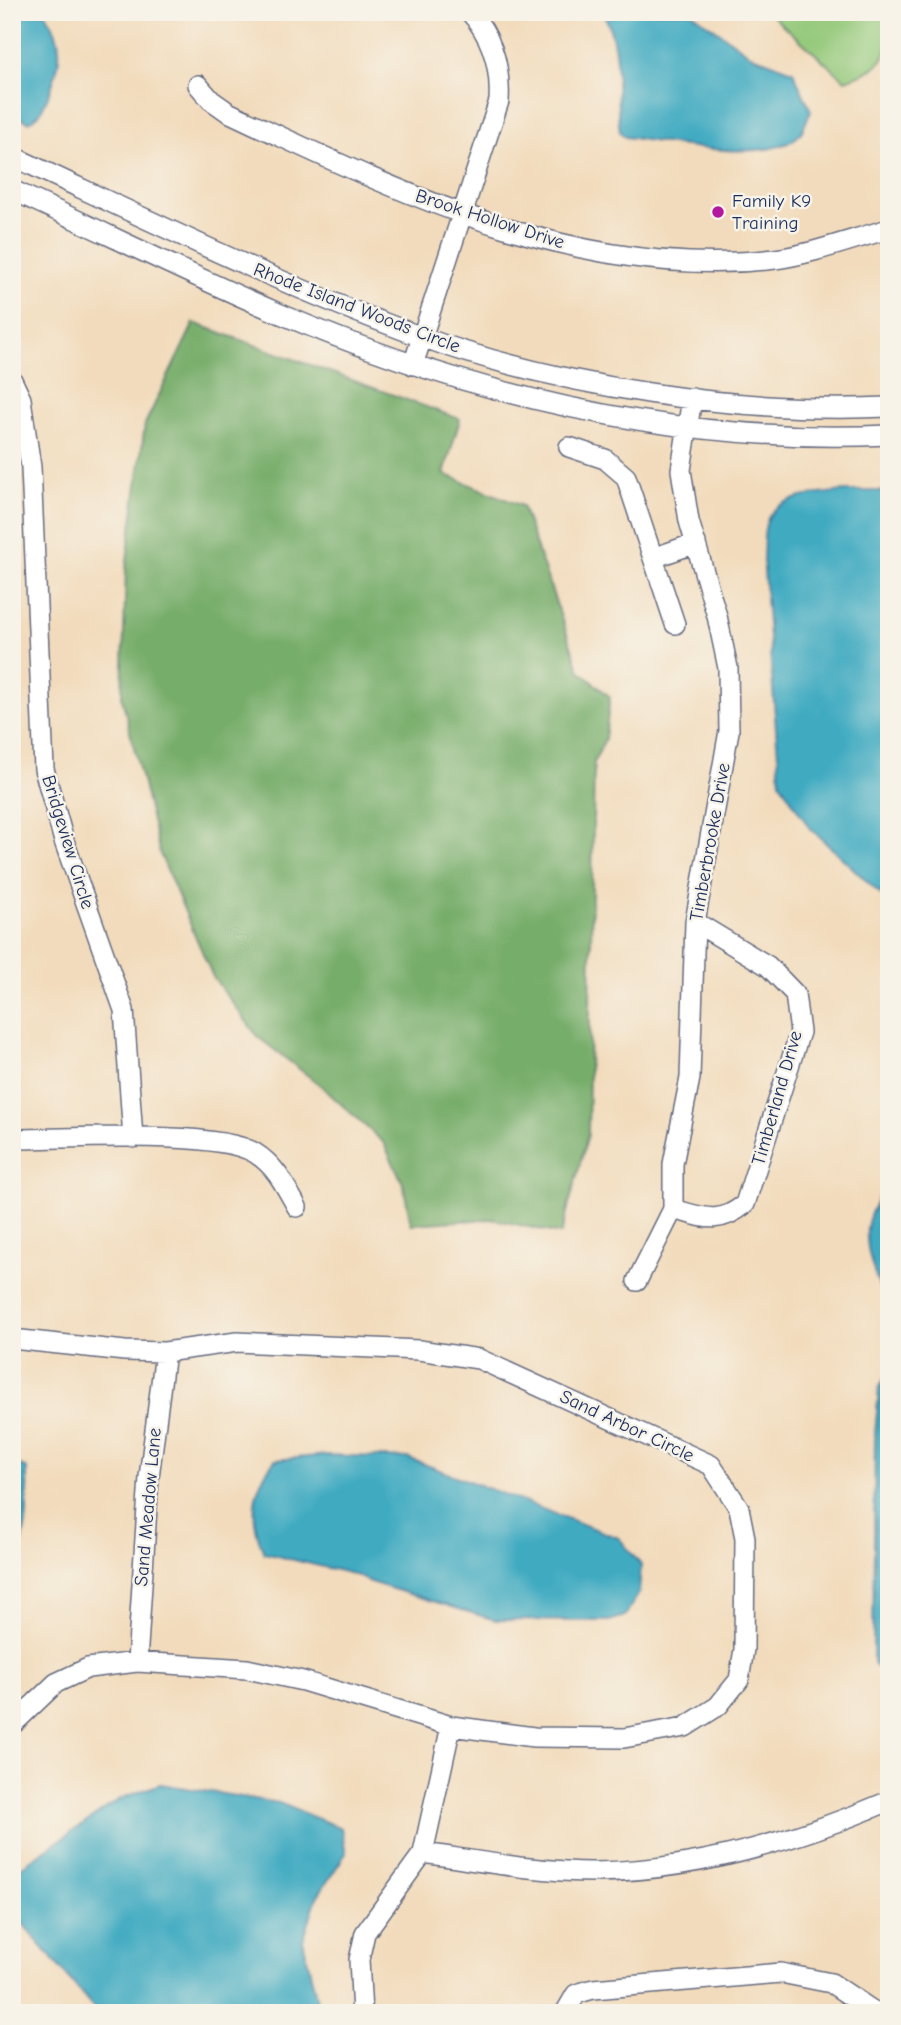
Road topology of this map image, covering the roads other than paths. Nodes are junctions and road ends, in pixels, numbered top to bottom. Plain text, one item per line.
1 (470, 12) edge
2 (198, 85) dead end
3 (12, 156) edge
4 (12, 190) edge
5 (464, 213) junction
6 (889, 229) edge
7 (422, 337) junction
8 (413, 365) junction
9 (12, 380) edge
10 (692, 398) junction
11 (889, 407) edge
12 (685, 429) junction
13 (889, 435) edge
14 (569, 447) dead end
15 (696, 543) junction
16 (653, 558) junction
17 (675, 624) dead end
18 (695, 922) junction
19 (133, 1138) junction
20 (12, 1139) edge
21 (297, 1207) dead end
22 (673, 1209) junction
23 (637, 1281) dead end
24 (12, 1339) edge
25 (164, 1352) junction
26 (137, 1661) junction
27 (12, 1726) edge
28 (451, 1726) junction
29 (889, 1801) edge
30 (423, 1853) junction
31 (362, 2013) edge
32 (565, 2013) edge
33 (876, 2013) edge

1 - 5 street
2 - 5 street, Brook Hollow Drive
3 - 7 street, Rhode Island Woods Circle
4 - 8 street, Rhode Island Woods Circle
5 - 6 street, Brook Hollow Drive
5 - 7 street
7 - 8 street
7 - 10 street, Rhode Island Woods Circle
8 - 12 street, Rhode Island Woods Circle
9 - 19 street, Bridgeview Circle
10 - 11 street, Rhode Island Woods Circle
10 - 12 street, Timberbrooke Drive
12 - 13 street, Rhode Island Woods Circle
12 - 15 street, Timberbrooke Drive
14 - 16 street
15 - 16 street
15 - 18 street, Timberbrooke Drive
16 - 17 street
18 - 22 street, Timberbrooke Drive
18 - 22 street, Timberland Drive
19 - 20 street
19 - 21 street
22 - 23 street, Timberbrooke Drive
24 - 25 street, Sand Arbor Circle
25 - 26 street, Sand Meadow Lane
25 - 28 street, Sand Arbor Circle
26 - 27 street, Sand Arbor Circle
26 - 28 street, Sand Arbor Circle
28 - 30 street
29 - 30 street
30 - 31 street
32 - 33 street

